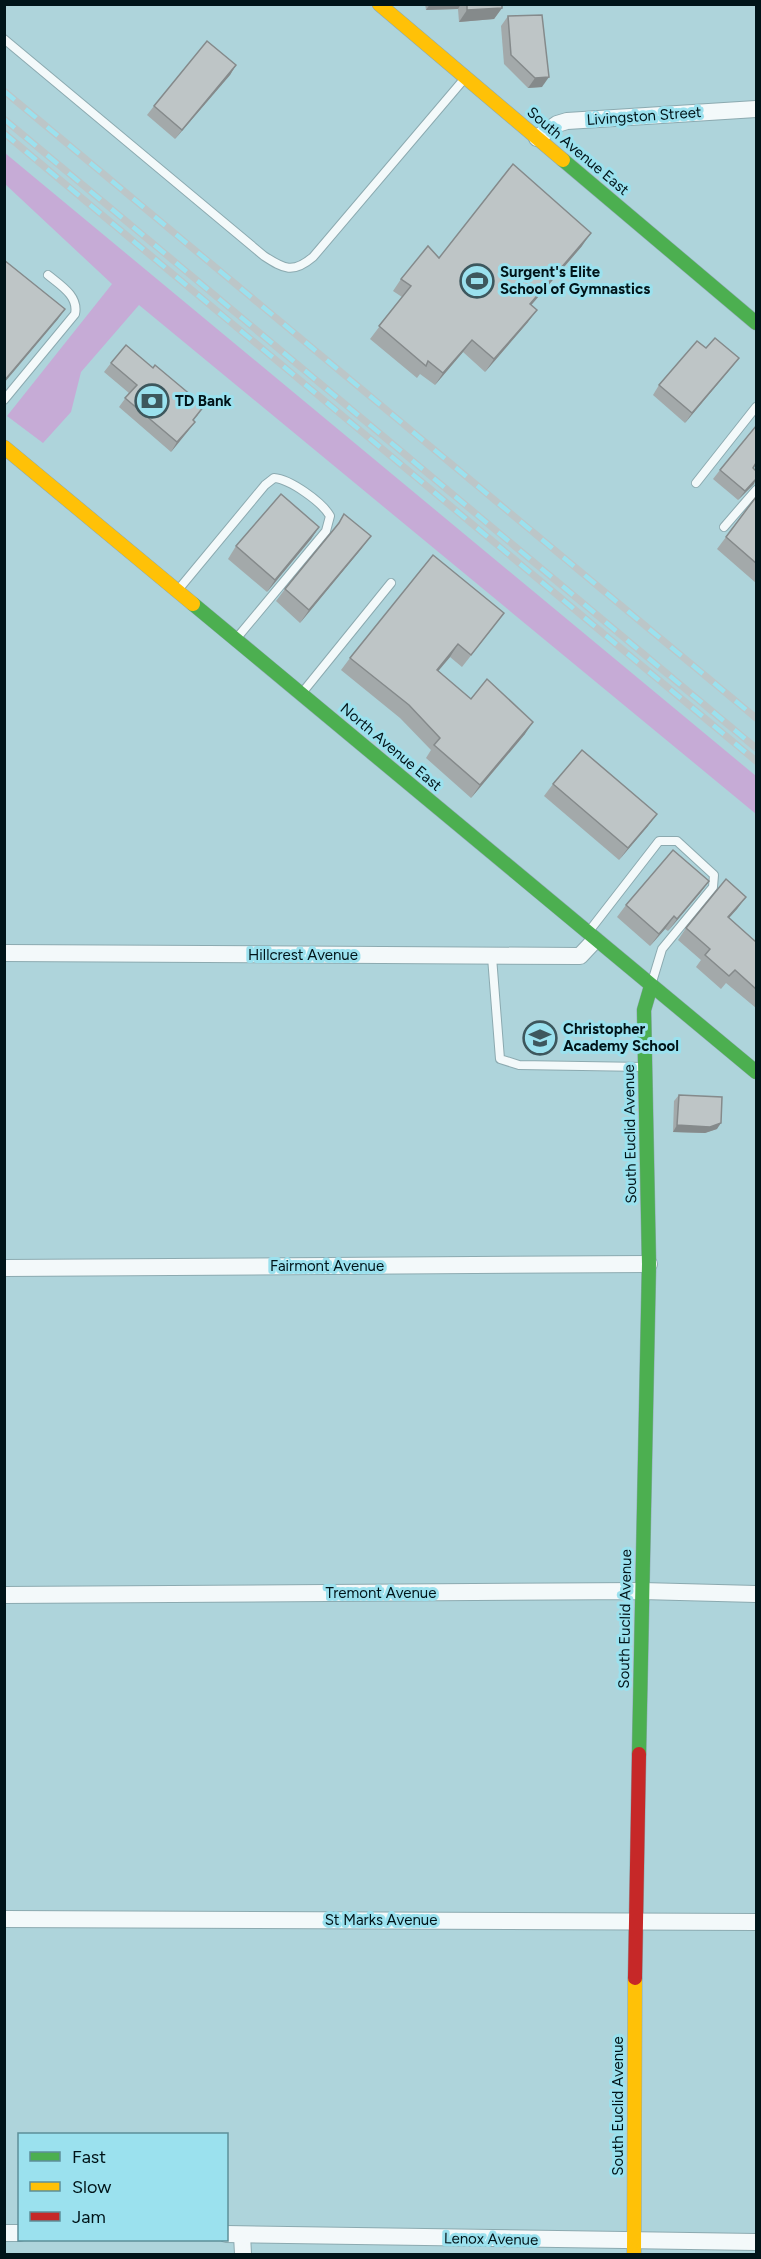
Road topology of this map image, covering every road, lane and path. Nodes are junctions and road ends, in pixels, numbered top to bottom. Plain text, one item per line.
1 (379, 4) edge
2 (4, 39) edge
3 (466, 78) junction
4 (756, 109) edge
5 (537, 138) junction
6 (48, 275) dead end
7 (754, 316) edge
8 (4, 400) edge
9 (756, 407) edge
10 (4, 447) edge
11 (696, 483) dead end
12 (756, 490) edge
13 (724, 527) dead end
14 (391, 583) dead end
15 (178, 591) junction
16 (236, 639) junction
17 (302, 694) junction
18 (591, 936) junction
19 (4, 953) edge
20 (492, 957) junction
21 (651, 986) junction
22 (646, 1067) junction
23 (756, 1072) edge
24 (649, 1263) junction
25 (4, 1268) edge
26 (642, 1592) junction
27 (756, 1594) edge
28 (4, 1595) edge
29 (4, 1919) edge
30 (635, 1922) junction
31 (756, 1922) edge
32 (234, 2234) edge
33 (756, 2242) edge
34 (634, 2248) edge
35 (243, 2254) edge

1 - 3 main road, South Avenue East
2 - 3 lane
3 - 5 main road, South Avenue East
4 - 5 street, Livingston Street
5 - 7 main road, South Avenue East
6 - 8 lane
9 - 11 lane
10 - 15 main road, North Avenue East
12 - 13 lane
14 - 17 lane
15 - 16 main road, North Avenue East
15 - 16 lane
16 - 17 main road, North Avenue East
17 - 18 main road, North Avenue East
18 - 20 street, Hillcrest Avenue
18 - 21 main road, North Avenue East
18 - 21 lane
19 - 20 street, Hillcrest Avenue
20 - 22 lane
21 - 22 main road, South Euclid Avenue
21 - 23 main road, North Avenue East
22 - 24 main road, South Euclid Avenue
24 - 25 street, Fairmont Avenue
24 - 26 main road, South Euclid Avenue
26 - 27 street, Tremont Avenue
26 - 28 street, Tremont Avenue
26 - 30 main road, South Euclid Avenue
29 - 30 street, St Marks Avenue
30 - 31 street, St Marks Avenue
30 - 34 main road, South Euclid Avenue
32 - 34 street, Lenox Avenue
32 - 35 street
33 - 34 street, Lenox Avenue

